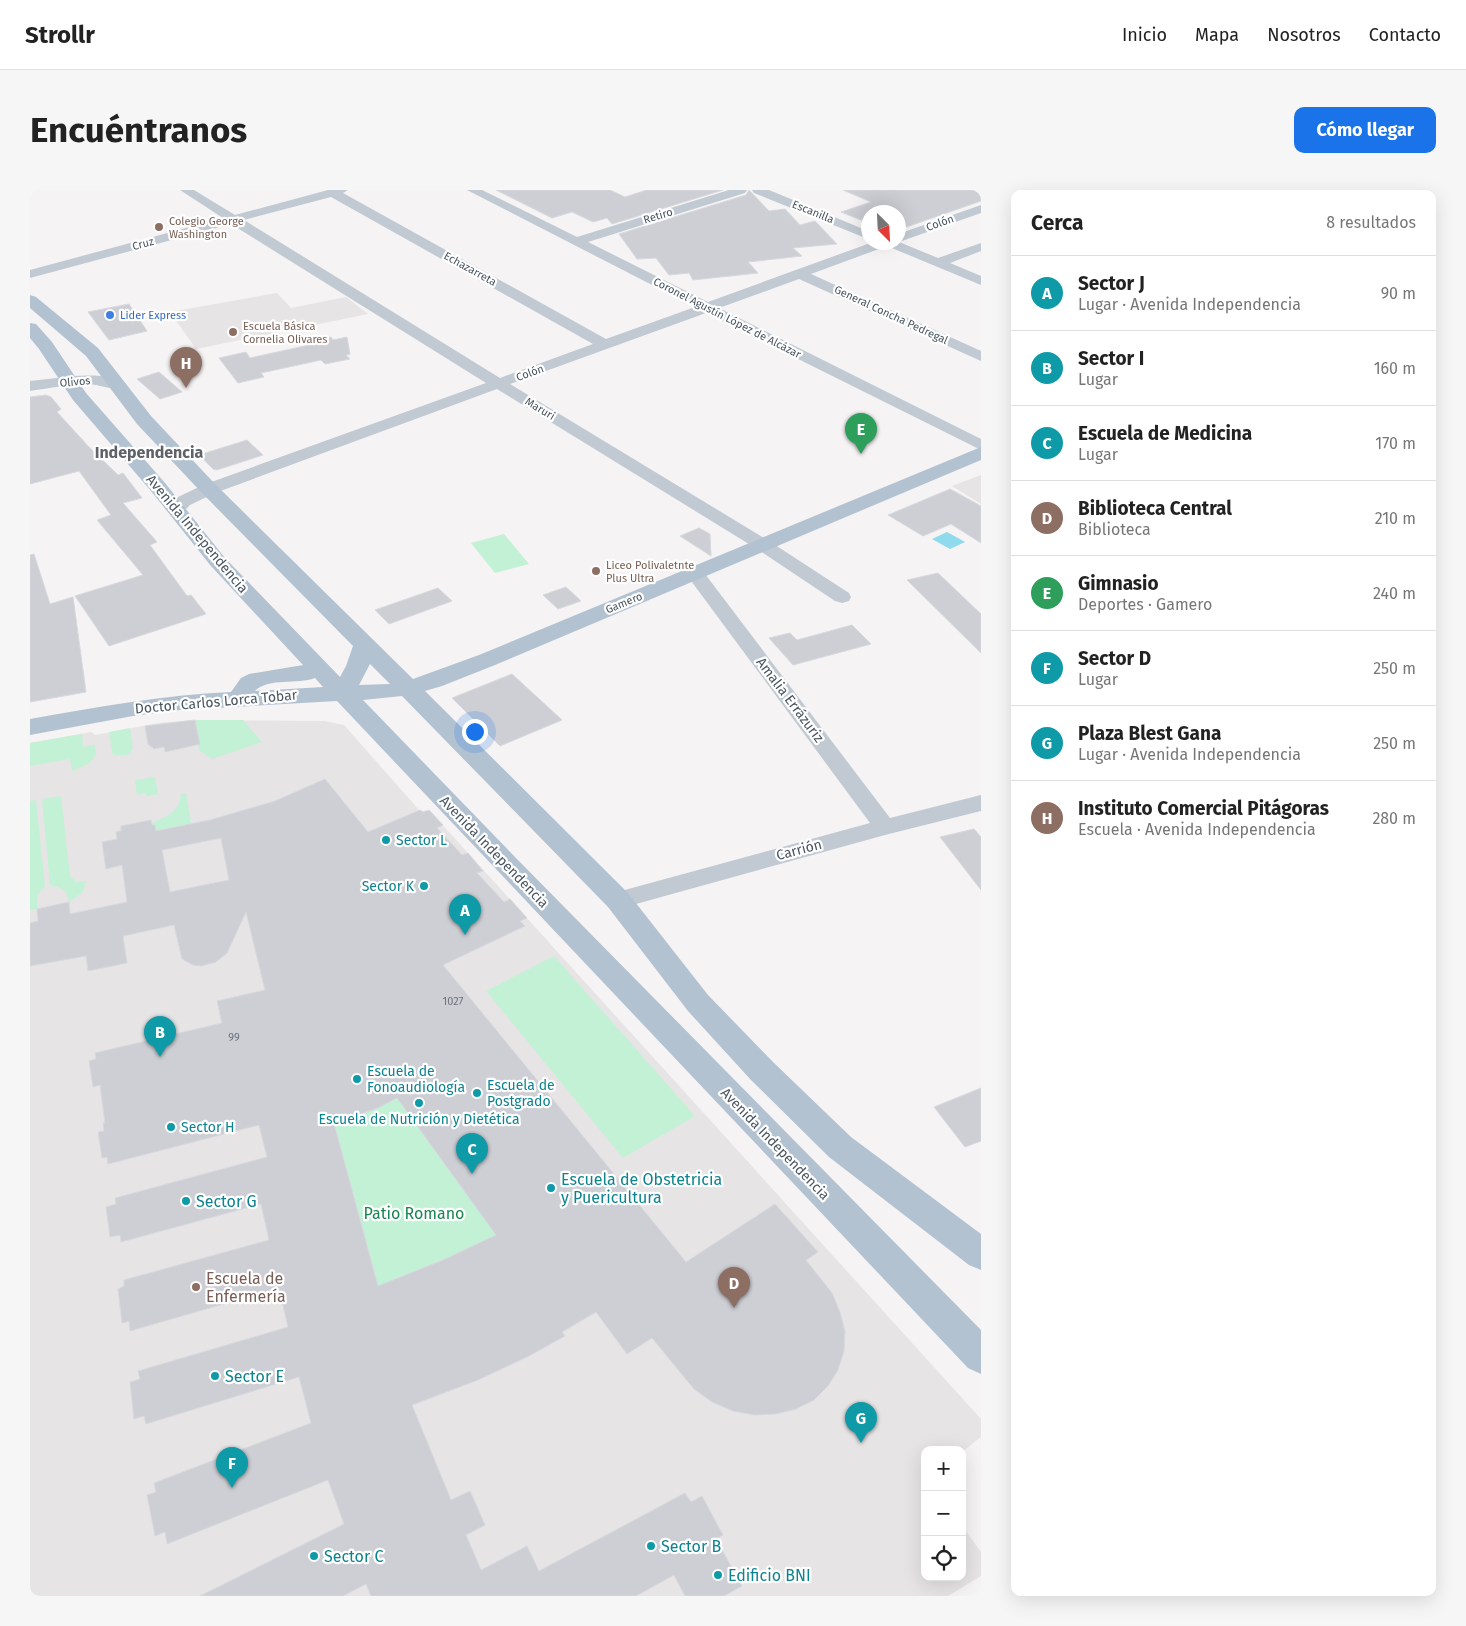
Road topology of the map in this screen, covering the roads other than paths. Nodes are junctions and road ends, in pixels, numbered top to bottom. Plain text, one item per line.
1 (186, 190) edge
2 (473, 190) edge
3 (741, 190) edge
4 (758, 190) edge
5 (338, 191) edge
6 (981, 208) edge
7 (233, 219) junction
8 (861, 232) edge
9 (906, 235) edge
10 (576, 242) junction
11 (981, 247) edge
12 (866, 250) edge
13 (906, 250) edge
14 (938, 263) junction
15 (30, 274) edge
16 (800, 274) junction
17 (981, 281) edge
18 (30, 300) edge
19 (708, 308) junction
20 (30, 328) edge
21 (606, 345) junction
22 (981, 357) edge
23 (69, 382) junction
24 (498, 384) junction
25 (119, 385) junction
26 (30, 386) edge
27 (981, 445) edge
28 (981, 453) edge
29 (209, 489) junction
30 (176, 509) junction
31 (763, 546) junction
32 (695, 574) junction
33 (842, 597) dead end
34 (364, 646) junction
35 (318, 666) junction
36 (407, 689) junction
37 (343, 693) junction
38 (241, 699) junction
39 (30, 727) edge
40 (981, 803) edge
41 (885, 827) junction
42 (618, 900) junction
43 (981, 1254) edge
44 (981, 1356) edge

1 - 7 street, Maruri
2 - 10 street, Coronel Agustín López de Alcázar
3 - 10 street, Retiro
4 - 8 street, Escanilla
5 - 7 street, Cruz
5 - 21 street, Echazarreta
6 - 9 street, Colón
7 - 15 street, Cruz
7 - 24 street, Maruri
10 - 19 street, Coronel Agustín López de Alcázar
11 - 14 street
12 - 16 street, Colón
13 - 14 street
14 - 17 street
16 - 19 street, Colón
16 - 22 street, General Concha Pedregal
18 - 25 main road
19 - 21 street, Colón
19 - 27 street, Coronel Agustín López de Alcázar
20 - 23 main road, Avenida Independencia
21 - 24 street, Colón
23 - 25 street, Olivos
23 - 26 street, Olivos
23 - 30 main road, Avenida Independencia
24 - 29 street, Colón
24 - 31 street, Maruri
25 - 29 main road
28 - 31 main road, Gamero
29 - 30 street, Colón
29 - 34 main road
30 - 35 main road, Avenida Independencia
31 - 32 main road, Gamero
31 - 33 street, Maruri
32 - 36 main road, Gamero
32 - 41 street, Amalia Errázuriz
34 - 36 main road
34 - 37 main road
35 - 37 main road, Avenida Independencia
35 - 38 main road
36 - 37 main road, Gamero
36 - 42 main road
37 - 38 main road, Doctor Carlos Lorca Tobar
37 - 44 main road, Avenida Independencia
38 - 39 main road, Doctor Carlos Lorca Tobar
40 - 41 street, Carrión
41 - 42 street, Carrión
42 - 43 main road

